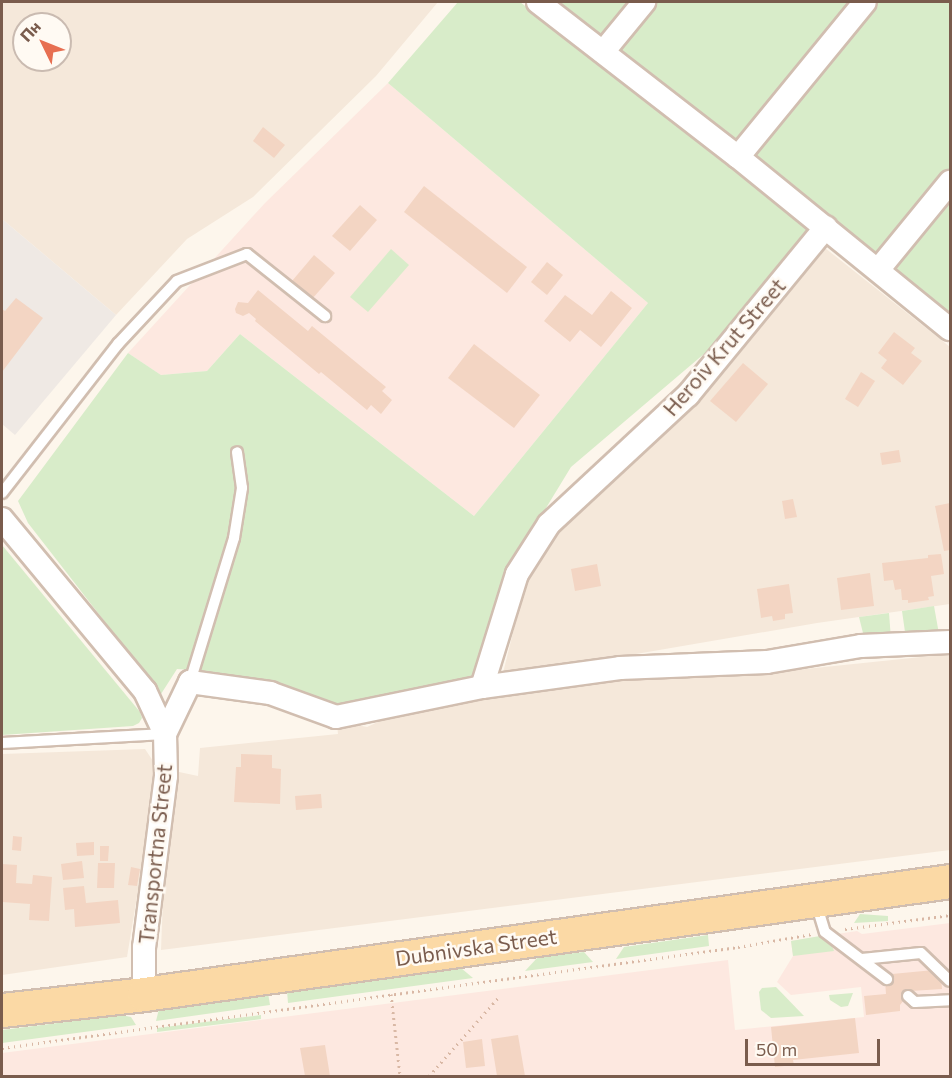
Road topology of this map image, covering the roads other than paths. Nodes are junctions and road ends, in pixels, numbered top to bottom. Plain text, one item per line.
1 (537, 2) edge
2 (644, 2) edge
3 (865, 2) edge
4 (603, 52) junction
5 (738, 157) junction
6 (951, 182) edge
7 (826, 227) junction
8 (878, 270) junction
9 (325, 316) dead end
10 (951, 329) edge
11 (237, 452) dead end
12 (2, 493) edge
13 (2, 519) edge
14 (951, 642) edge
15 (190, 682) junction
16 (482, 687) junction
17 (165, 734) junction
18 (2, 743) edge
19 (951, 881) edge
20 (815, 899) junction
21 (862, 959) junction
22 (887, 979) dead end
23 (951, 981) edge
24 (144, 994) junction
25 (908, 996) dead end
26 (951, 1000) edge
27 (2, 1010) edge

1 - 4 street
2 - 4 street
3 - 5 street
4 - 5 street
5 - 7 street
6 - 8 street
7 - 8 street
7 - 16 street, Heroiv Krut Street
8 - 10 street
9 - 12 lane
11 - 15 lane
13 - 17 street, Transportna Street
14 - 16 street
15 - 16 street
15 - 17 street
17 - 18 lane
17 - 24 street, Transportna Street
19 - 20 main road, Dubnivska Street
20 - 21 lane
20 - 24 main road, Dubnivska Street
21 - 22 lane
21 - 23 lane
24 - 27 main road, Dubnivska Street
25 - 26 lane

